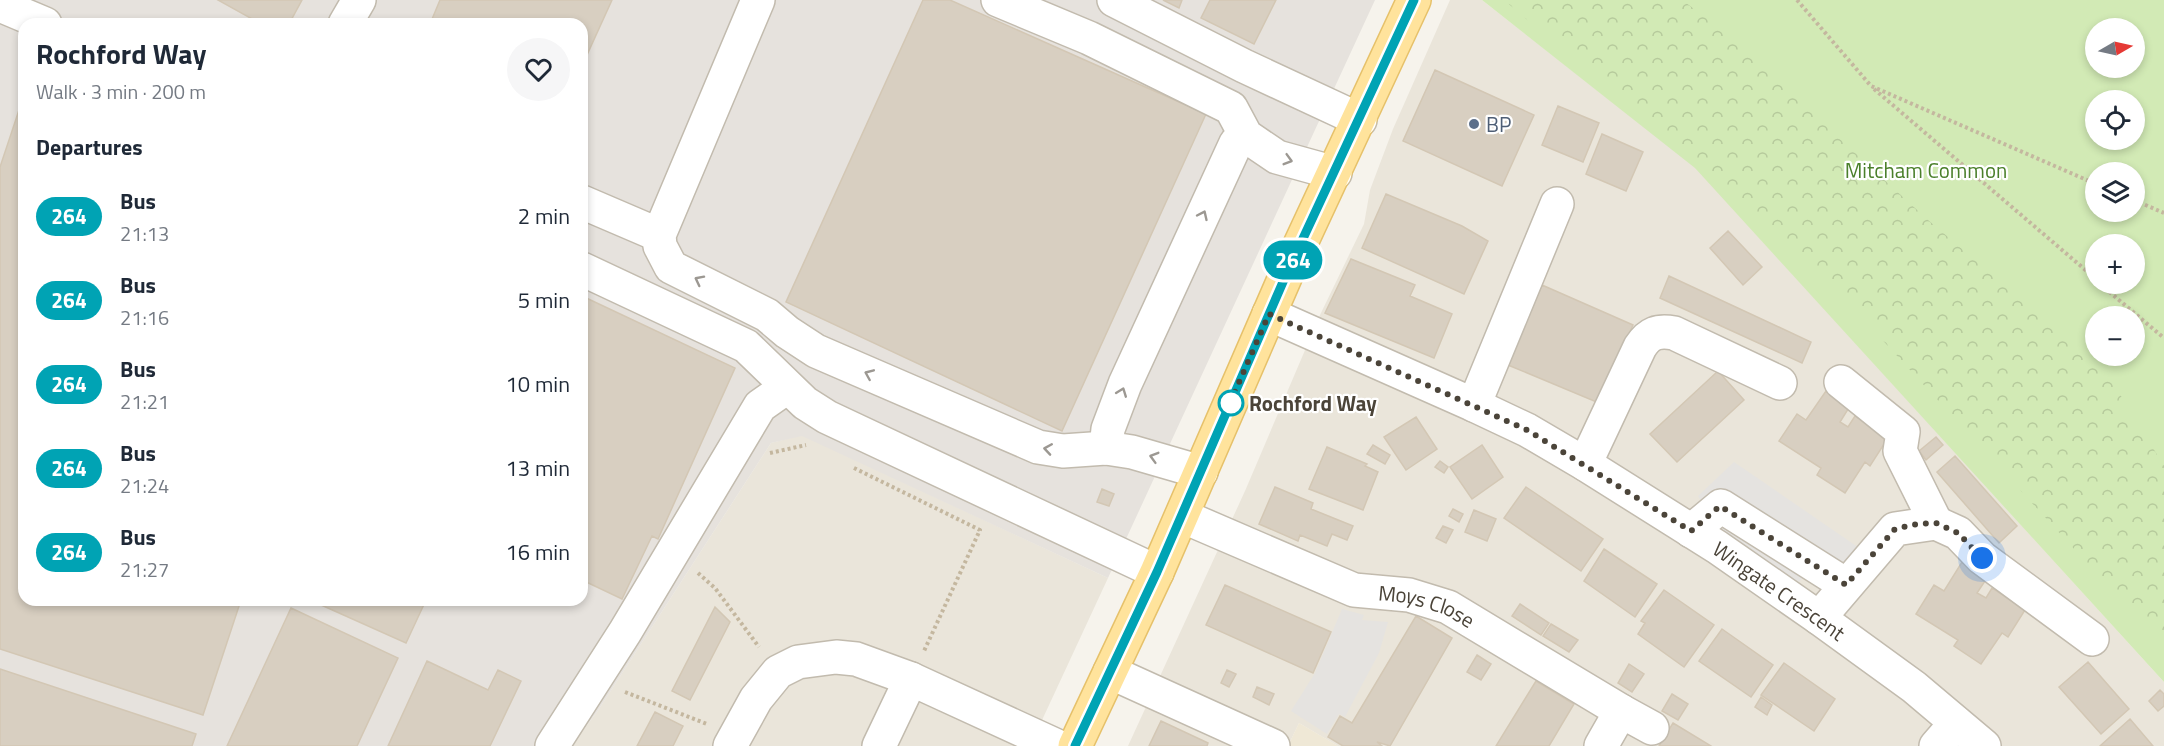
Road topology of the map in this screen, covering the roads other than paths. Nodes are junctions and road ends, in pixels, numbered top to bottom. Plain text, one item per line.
1 (359, 0) edge
2 (758, 0) edge
3 (998, 0) edge
4 (1113, 0) edge
5 (1414, 0) edge
6 (0, 5) edge
7 (31, 18) edge
8 (348, 18) edge
9 (1360, 120) junction
10 (1246, 136) junction
11 (1335, 173) junction
12 (1557, 204) dead end
13 (588, 205) edge
14 (659, 235) junction
15 (588, 272) edge
16 (1269, 314) junction
17 (1841, 382) dead end
18 (1780, 383) dead end
19 (787, 387) junction
20 (1474, 405) junction
21 (1106, 448) junction
22 (1585, 464) junction
23 (1201, 472) junction
24 (1182, 516) junction
25 (1936, 523) junction
26 (1691, 531) junction
27 (1157, 572) junction
28 (1846, 585) junction
29 (1819, 618) junction
30 (2092, 639) dead end
31 (1110, 672) junction
32 (911, 679) junction
33 (1621, 711) junction
34 (1652, 728) dead end
35 (1946, 734) edge
36 (733, 741) edge
37 (552, 746) edge
38 (879, 746) edge
39 (1057, 746) edge
40 (1075, 746) edge
41 (1273, 746) edge
42 (1601, 746) edge
43 (1984, 746) edge

1 - 8 street
2 - 14 street
3 - 10 street
4 - 9 street
5 - 9 main road
6 - 7 street
9 - 11 main road
10 -> 11 street
21 -> 10 street
11 - 16 main road
12 - 20 street
13 - 14 street
21 -> 14 street
15 - 19 street
16 - 20 street, Wingate Crescent
16 - 23 main road
17 - 25 street
18 - 22 street
19 - 27 street
19 - 37 street
20 - 22 street, Wingate Crescent
23 -> 21 street
22 - 26 street, Wingate Crescent
23 - 24 main road
24 - 27 main road
24 - 33 street, Moys Close
25 - 28 street
25 - 30 street
26 - 28 street
26 - 29 street, Wingate Crescent
27 - 31 main road
28 - 29 street
29 - 35 street, Wingate Crescent
31 - 40 main road
31 - 41 street
32 - 36 street
32 - 38 street
32 - 39 street
33 - 34 street, Moys Close
33 - 42 street
35 - 43 street, Wingate Crescent

